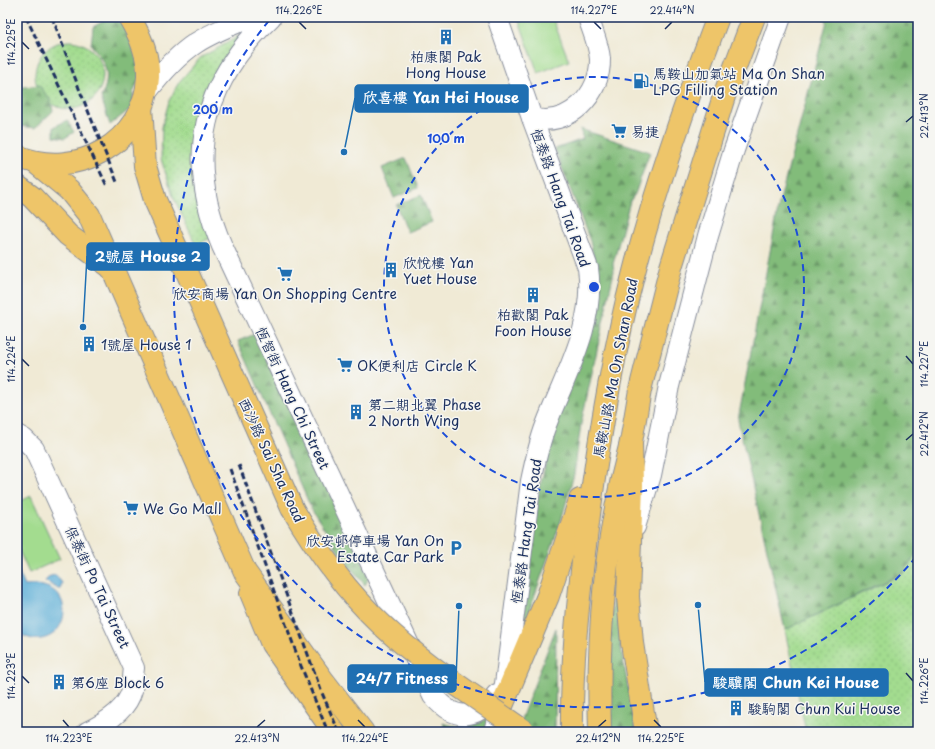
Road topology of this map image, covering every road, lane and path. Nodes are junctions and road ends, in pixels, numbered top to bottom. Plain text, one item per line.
1 (129, 17) edge
2 (251, 17) edge
3 (271, 17) edge
4 (497, 17) edge
5 (588, 17) edge
6 (718, 17) edge
7 (754, 17) edge
8 (780, 17) edge
9 (144, 100) junction
10 (532, 118) junction
11 (26, 159) edge
12 (17, 186) edge
13 (113, 269) junction
14 (17, 435) edge
15 (631, 442) junction
16 (598, 446) junction
17 (628, 568) junction
18 (264, 609) junction
19 (505, 684) junction
20 (501, 708) junction
21 (87, 732) edge
22 (334, 732) edge
23 (363, 732) edge
24 (494, 732) edge
25 (525, 732) edge
26 (572, 732) edge
27 (600, 732) edge
28 (646, 732) edge

1 - 9 main road, 西沙路 Sai Sha Road
2 - 9 street
3 - 19 street, 恆智街 Hang Chi Street
4 - 10 street, 恆泰路 Hang Tai Road
5 - 10 street
6 - 16 main road, 馬鞍山路 Ma On Shan Road
7 - 15 main road, 馬鞍山路 Ma On Shan Road
8 - 17 street, 馬鞍山路 Ma On Shan Road
9 - 11 main road
9 - 25 main road, 西沙路 Sai Sha Road, bridge
10 - 19 street, 恆泰路 Hang Tai Road
11 - 13 main road
12 - 13 main road
13 - 18 main road
14 - 21 street, 保泰街 Po Tai Street
15 - 17 main road, 馬鞍山路 Ma On Shan Road
15 - 27 main road, 馬鞍山路 Ma On Shan Road
16 - 20 main road
16 - 26 main road, 馬鞍山路 Ma On Shan Road
17 - 28 main road, 馬鞍山路 Ma On Shan Road
18 - 22 main road
18 - 23 main road
19 - 20 street, 恆泰路 Hang Tai Road
20 - 24 street, 恆泰路 Hang Tai Road

